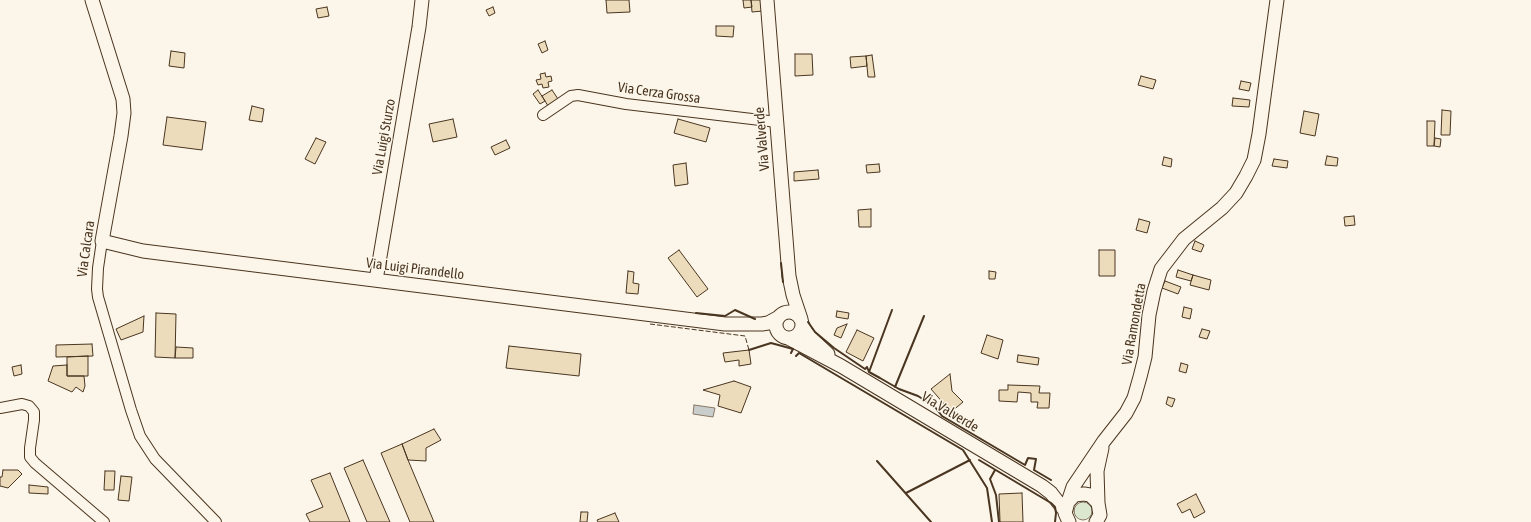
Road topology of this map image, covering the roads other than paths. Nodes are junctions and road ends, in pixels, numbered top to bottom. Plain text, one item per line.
1 (92, 0) edge
2 (422, 0) edge
3 (767, 0) edge
4 (1277, 0) edge
5 (543, 115) dead end
6 (777, 122) junction
7 (102, 241) junction
8 (790, 276) junction
9 (376, 280) junction
10 (781, 316) junction
11 (801, 321) junction
12 (725, 324) junction
13 (787, 338) junction
14 (841, 366) junction
15 (0, 408) edge
16 (1104, 441) junction
17 (1042, 486) junction
18 (1099, 505) junction
19 (1067, 511) edge
20 (104, 522) edge
21 (216, 522) edge
22 (1096, 522) edge
23 (1109, 522) edge

1 - 7 street, Via Calcara
2 - 9 street, Via Luigi Sturzo
3 - 6 street, Via Valverde
4 - 16 street, Via Ramondetta
5 - 6 street, Via Cerza Grossa
6 - 8 street, Via Valverde
7 - 9 street, Via Luigi Pirandello
7 - 21 street, Via Calcara
8 - 10 street
8 - 11 street
9 - 12 street, Via Luigi Pirandello
10 - 11 street
10 - 12 street
10 - 13 street
11 - 13 street
11 - 14 street
12 - 13 street
13 - 14 street
14 - 17 street, Via Valverde
15 - 20 street
16 - 18 street
16 - 19 street, Via Ramondetta
17 - 19 street
17 - 19 street
18 - 19 street
18 - 22 street
18 - 23 street

